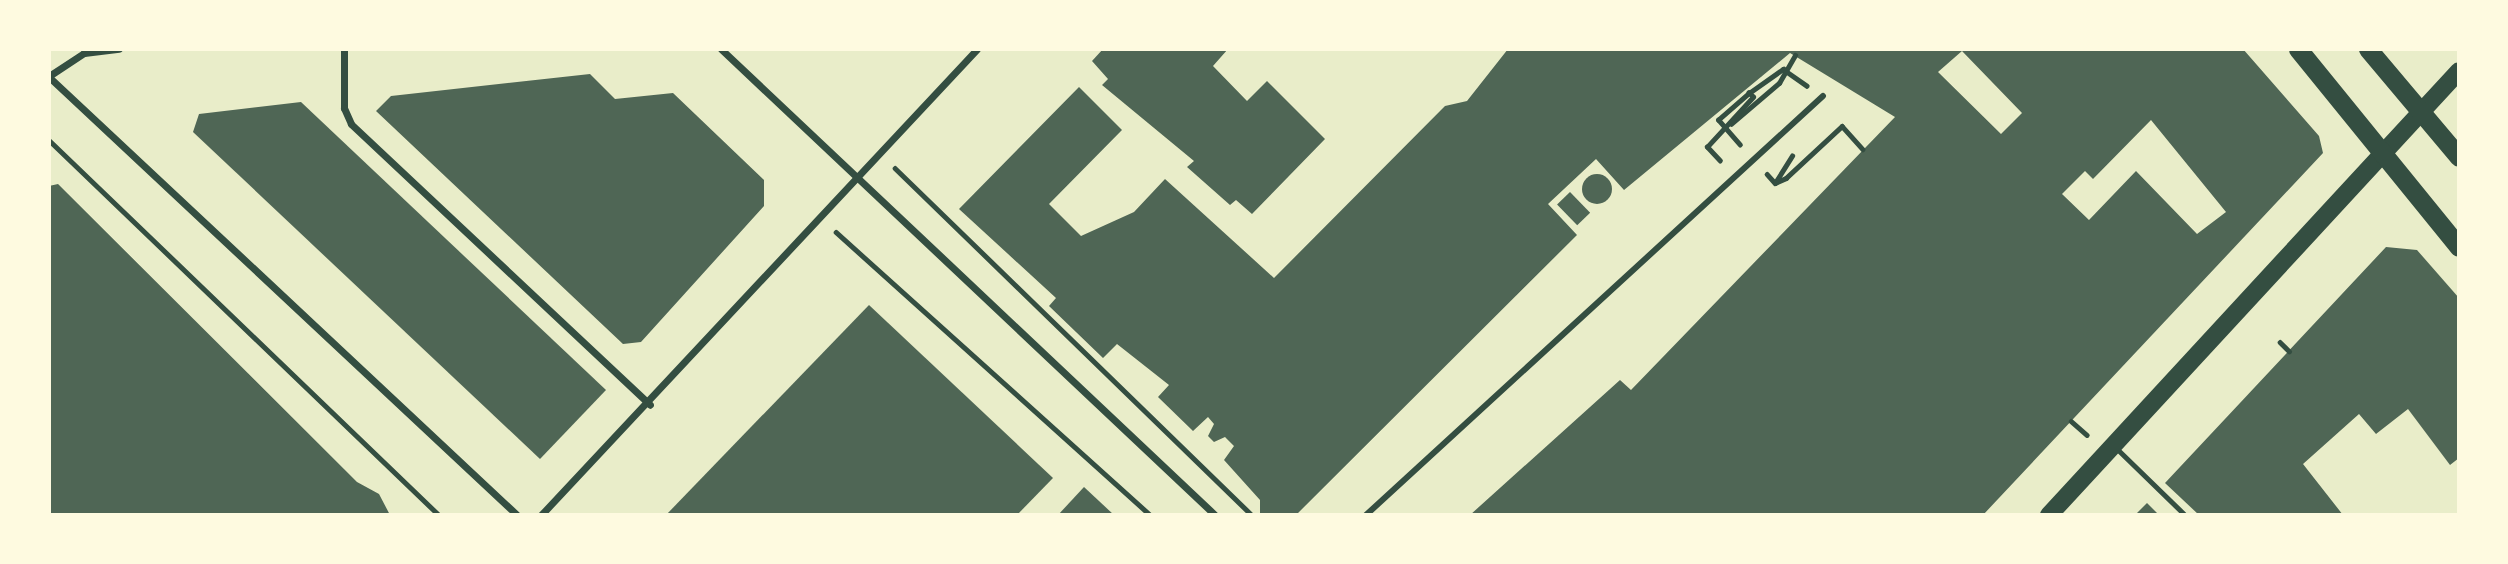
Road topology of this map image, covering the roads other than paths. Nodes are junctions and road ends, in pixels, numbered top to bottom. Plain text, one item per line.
1 (119, 49) edge
2 (344, 49) edge
3 (721, 49) edge
4 (977, 49) edge
5 (2298, 49) edge
6 (2368, 49) edge
7 (2459, 71) edge
8 (49, 77) edge
9 (1823, 96) dead end
10 (2420, 108) junction
11 (2381, 151) junction
12 (2459, 157) edge
13 (861, 178) junction
14 (2459, 247) edge
15 (650, 405) junction
16 (2112, 444) junction
17 (517, 515) edge
18 (541, 515) edge
19 (1215, 515) edge
20 (1366, 515) edge
21 (2049, 515) edge
22 (2185, 515) edge

1 - 8 street
2 - 15 street
3 - 13 street
4 - 13 street
5 - 11 highway
6 - 10 highway
7 - 10 main road
8 - 17 street
9 - 20 street
10 - 11 main road
10 - 12 highway
11 - 14 highway
11 - 16 main road
13 - 15 street
13 - 19 street
15 - 18 street
16 - 21 main road
16 - 22 lane

